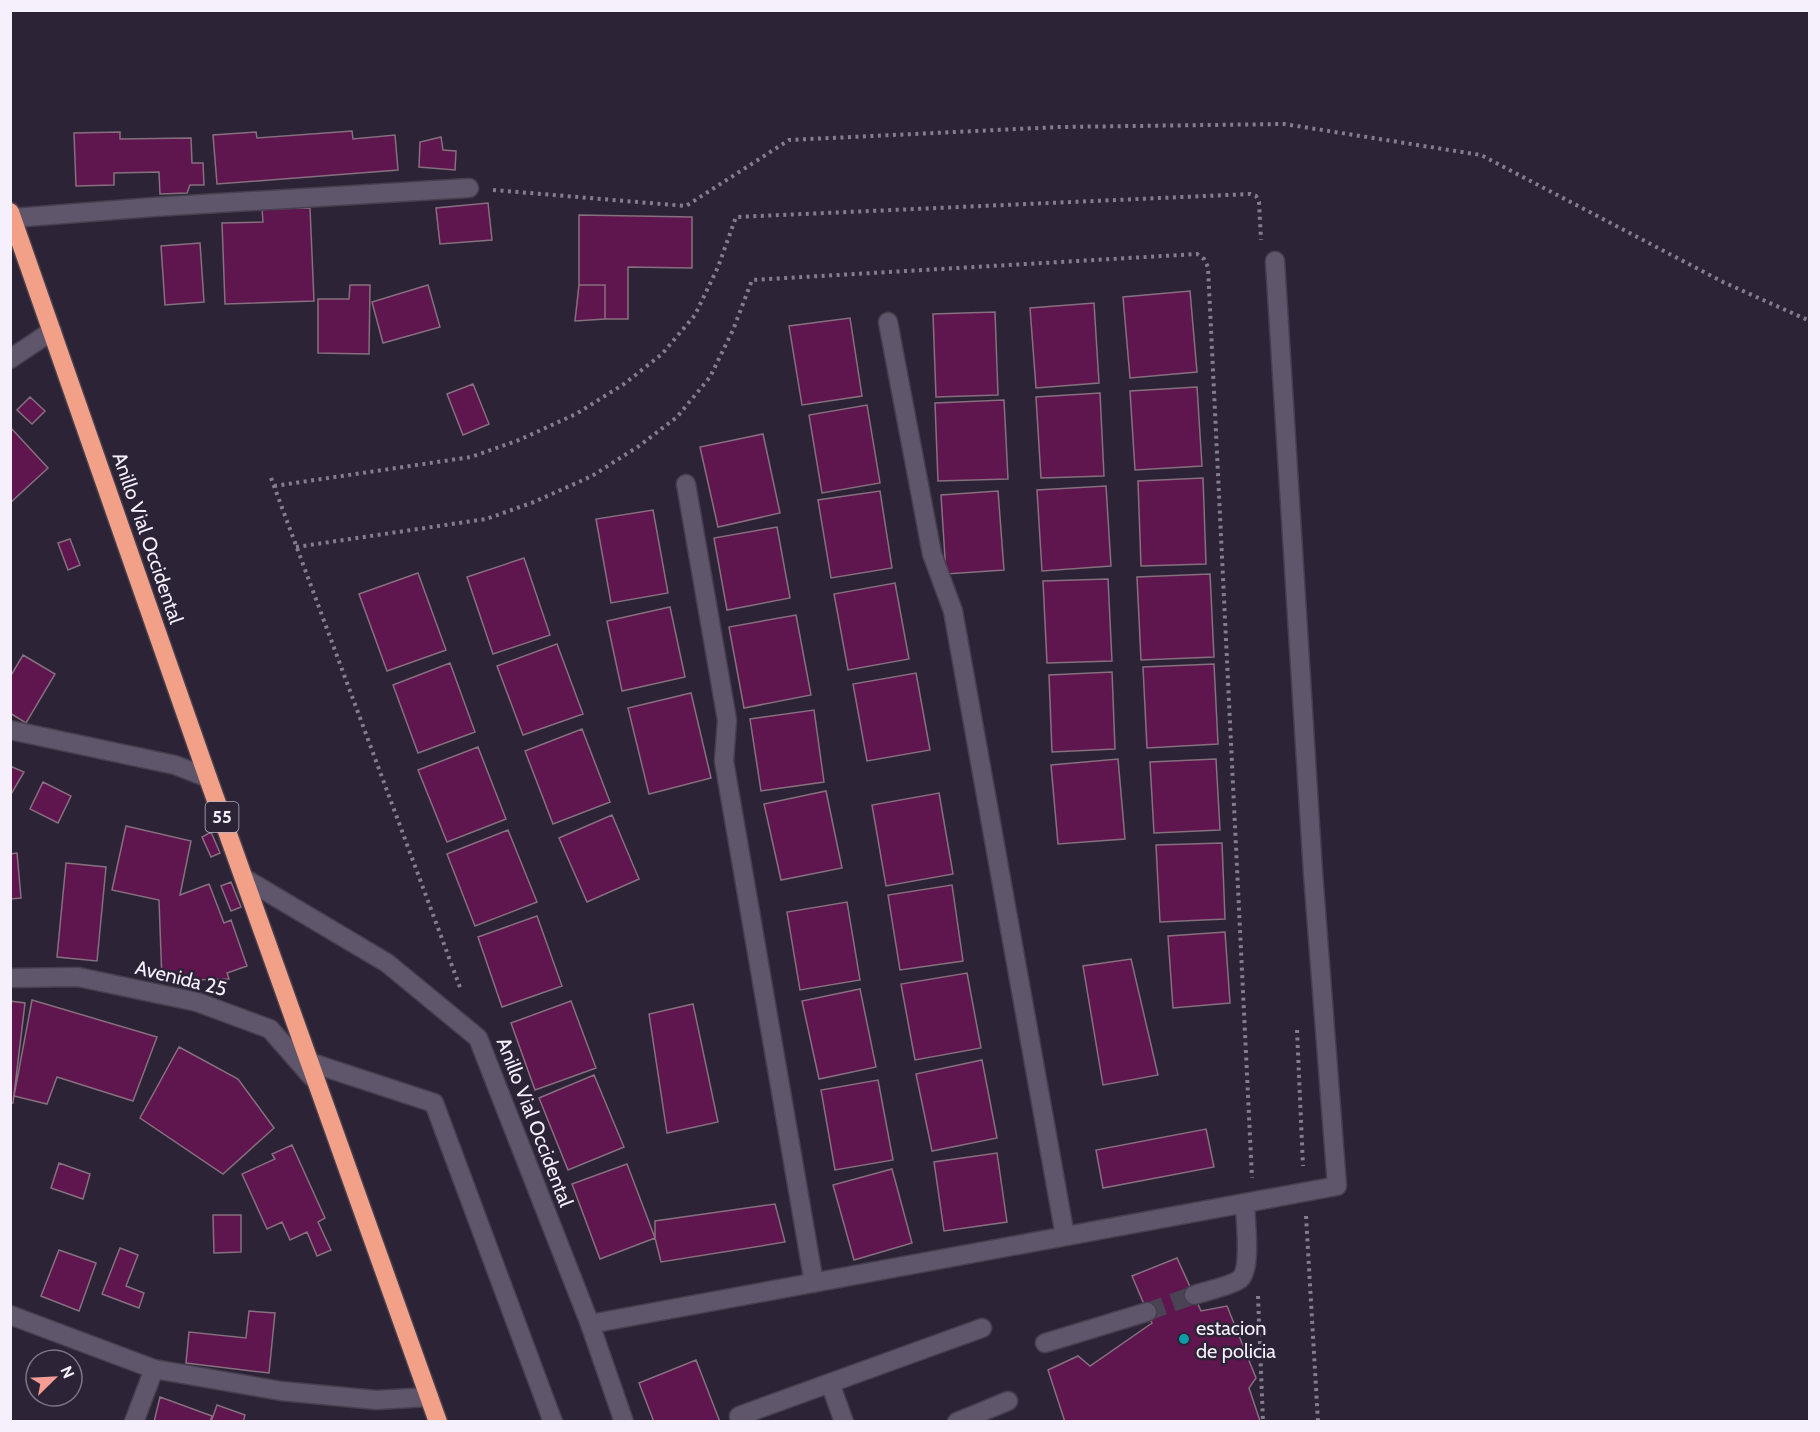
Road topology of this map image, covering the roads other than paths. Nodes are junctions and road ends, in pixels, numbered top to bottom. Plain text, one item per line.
1 (469, 188) road end
2 (12, 215) edge
3 (1268, 255) road end
4 (888, 322) dead end
5 (52, 331) junction
6 (10, 359) edge
7 (686, 484) dead end
8 (10, 730) edge
9 (208, 778) junction
10 (244, 878) junction
11 (10, 978) edge
12 (309, 1062) junction
13 (315, 1080) junction
14 (1249, 1202) junction
15 (1065, 1236) junction
16 (814, 1283) junction
17 (1194, 1295) tunnel mouth
18 (1147, 1312) tunnel mouth
19 (10, 1315) edge
20 (590, 1324) junction
21 (982, 1328) dead end
22 (1045, 1343) dead end
23 (154, 1369) junction
24 (830, 1383) junction
25 (429, 1398) junction
26 (1008, 1401) dead end
27 (739, 1416) dead end
28 (134, 1422) edge
29 (438, 1422) edge
30 (553, 1422) edge
31 (624, 1422) edge
32 (844, 1422) edge
33 (957, 1422) edge

1 - 2 street
2 - 5 highway, Anillo Vial Occidental / 55
3 - 14 street
4 - 15 street
5 - 6 street
5 - 9 highway, Anillo Vial Occidental / 55
7 - 16 street
8 - 9 street
9 - 10 highway, Anillo Vial Occidental / 55
10 - 12 highway, Anillo Vial Occidental / 55
10 - 20 street, Anillo Vial Occidental
11 - 13 street, Avenida 25
12 - 13 highway, Anillo Vial Occidental / 55
12 - 30 street
13 - 25 highway, Anillo Vial Occidental / 55
14 - 15 street
14 - 17 street
15 - 16 street
16 - 20 street
18 - 22 street
19 - 23 street
20 - 31 street, Anillo Vial Occidental
21 - 24 street
23 - 25 street
23 - 28 street
24 - 27 street
24 - 32 street
25 - 29 highway, Anillo Vial Occidental / 55
26 - 33 street

